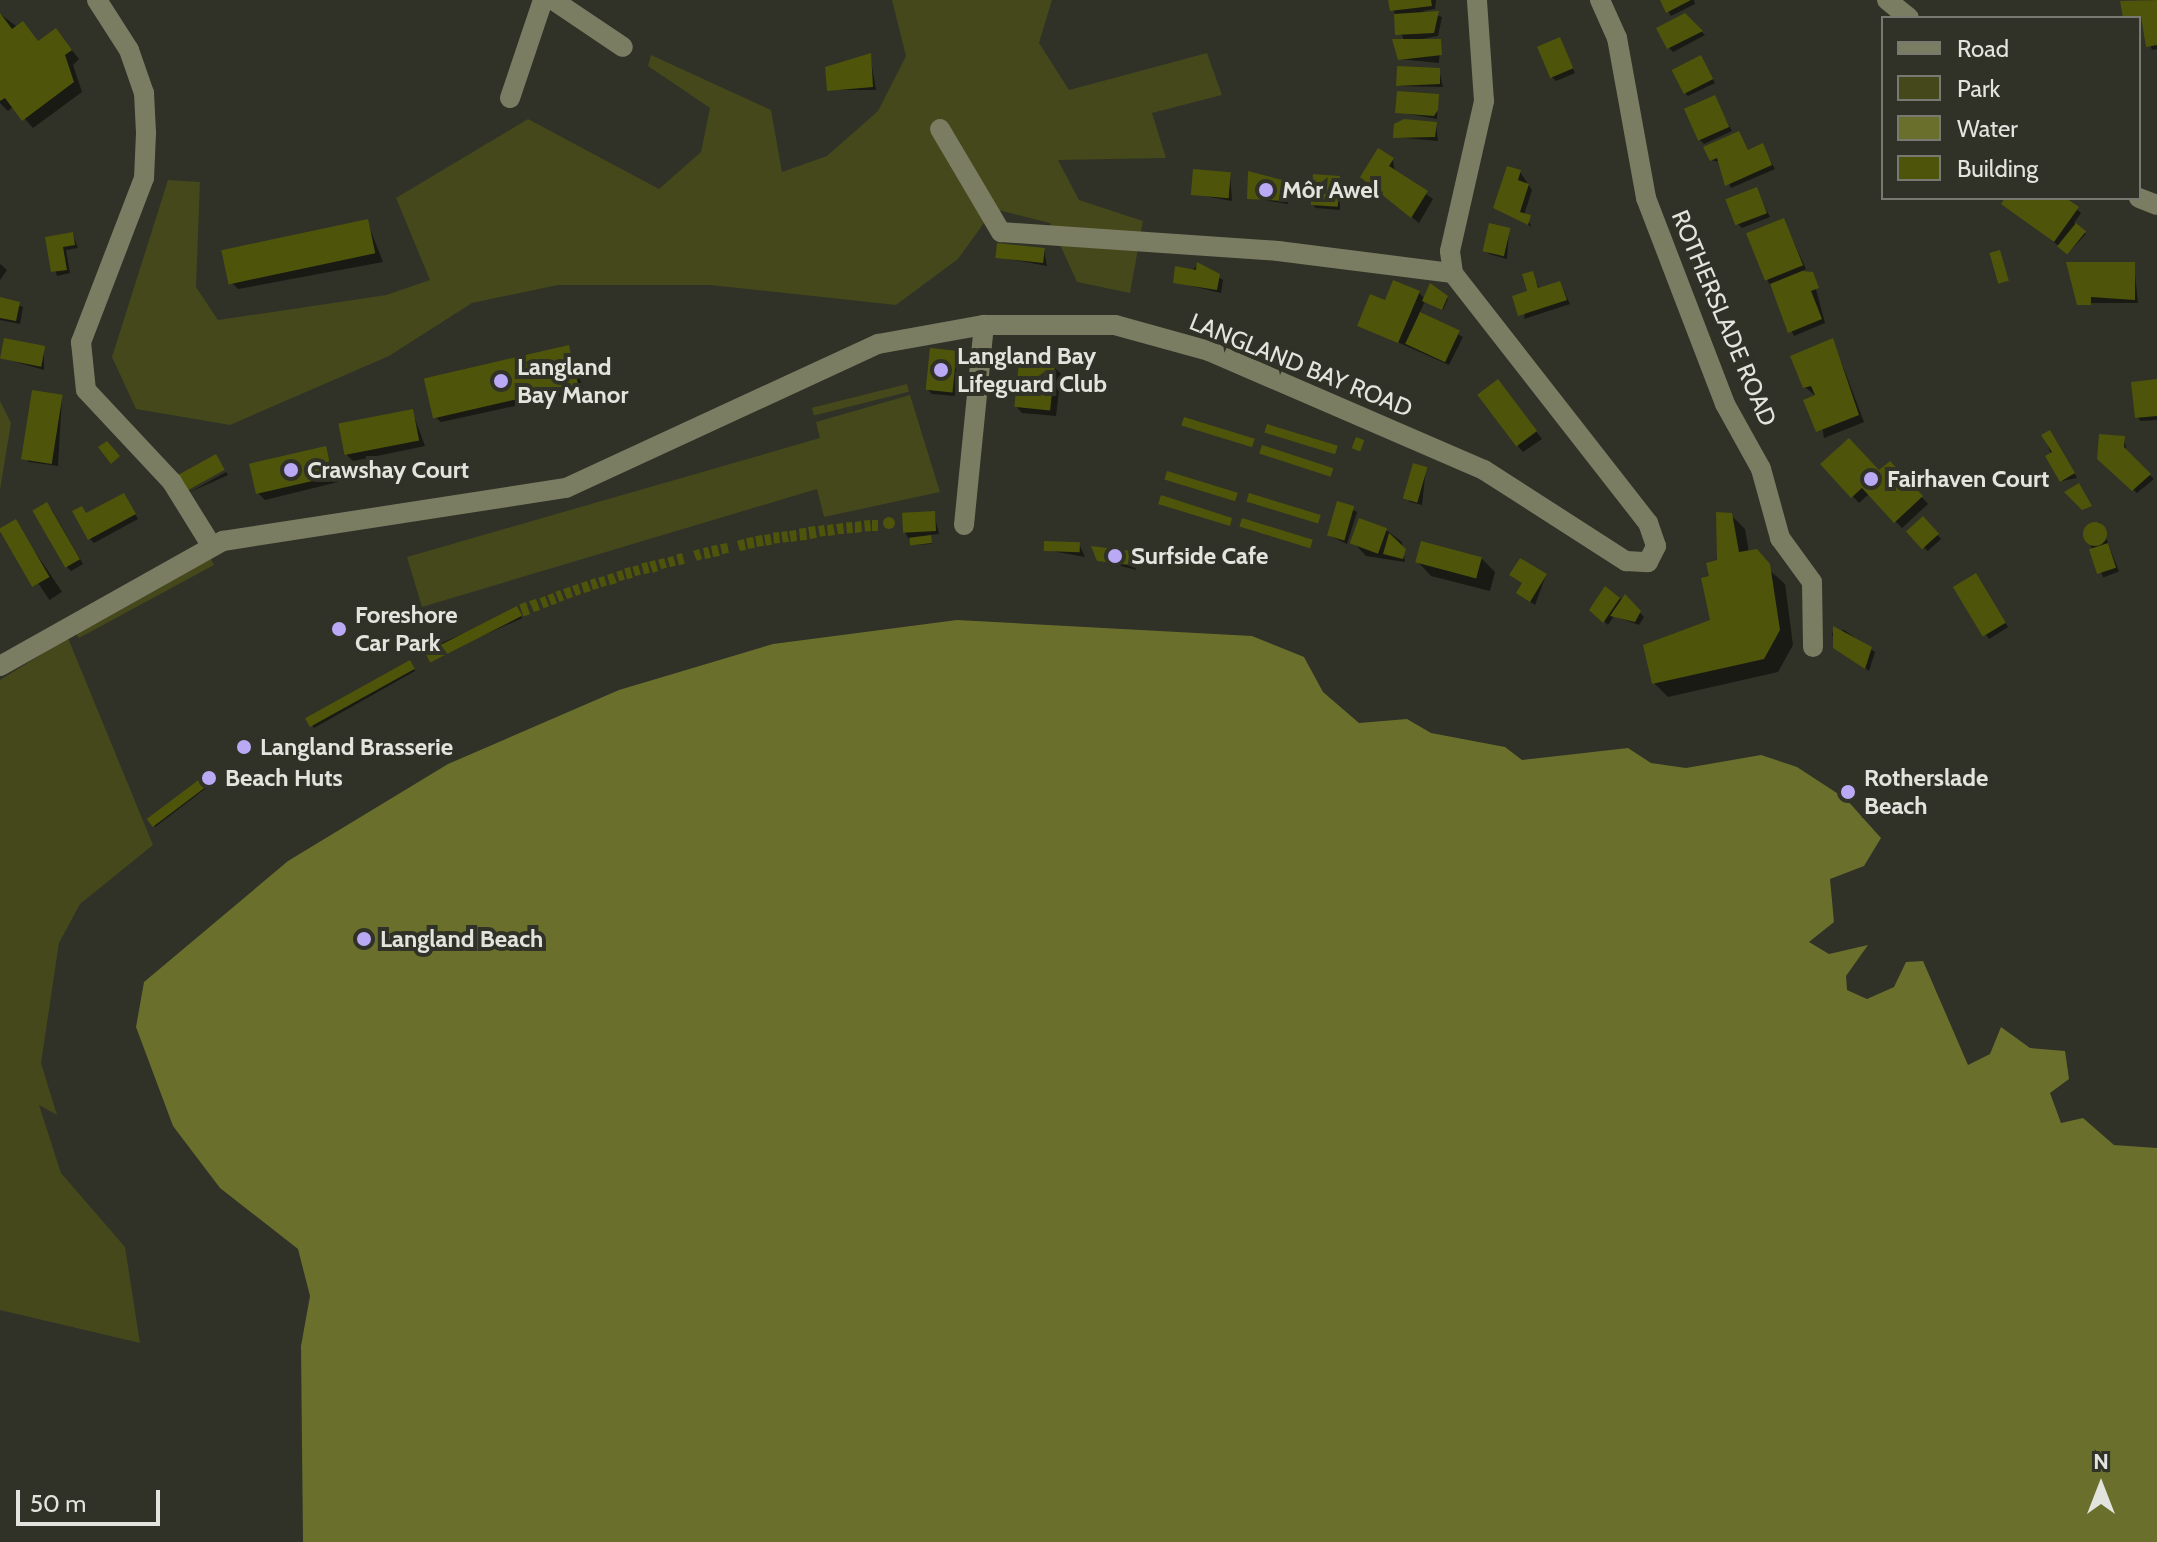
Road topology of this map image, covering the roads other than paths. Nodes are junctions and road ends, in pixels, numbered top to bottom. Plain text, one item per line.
1 (97, 0) edge
2 (543, 0) edge
3 (553, 0) edge
4 (1477, 0) edge
5 (1600, 0) edge
6 (1887, 0) edge
7 (1907, 16) edge
8 (623, 47) dead end
9 (510, 98) dead end
10 (940, 129) dead end
11 (1453, 273) junction
12 (984, 325) junction
13 (964, 525) dead end
14 (211, 545) junction
15 (1813, 647) dead end
16 (0, 666) edge

1 - 14 street
2 - 9 street
3 - 8 street
4 - 11 street
5 - 15 street, ROTHERSLADE ROAD
6 - 7 street
10 - 11 street
11 - 12 street, LANGLAND BAY ROAD
12 - 13 street
12 - 14 street, LANGLAND BAY ROAD
14 - 16 street, LANGLAND BAY ROAD

